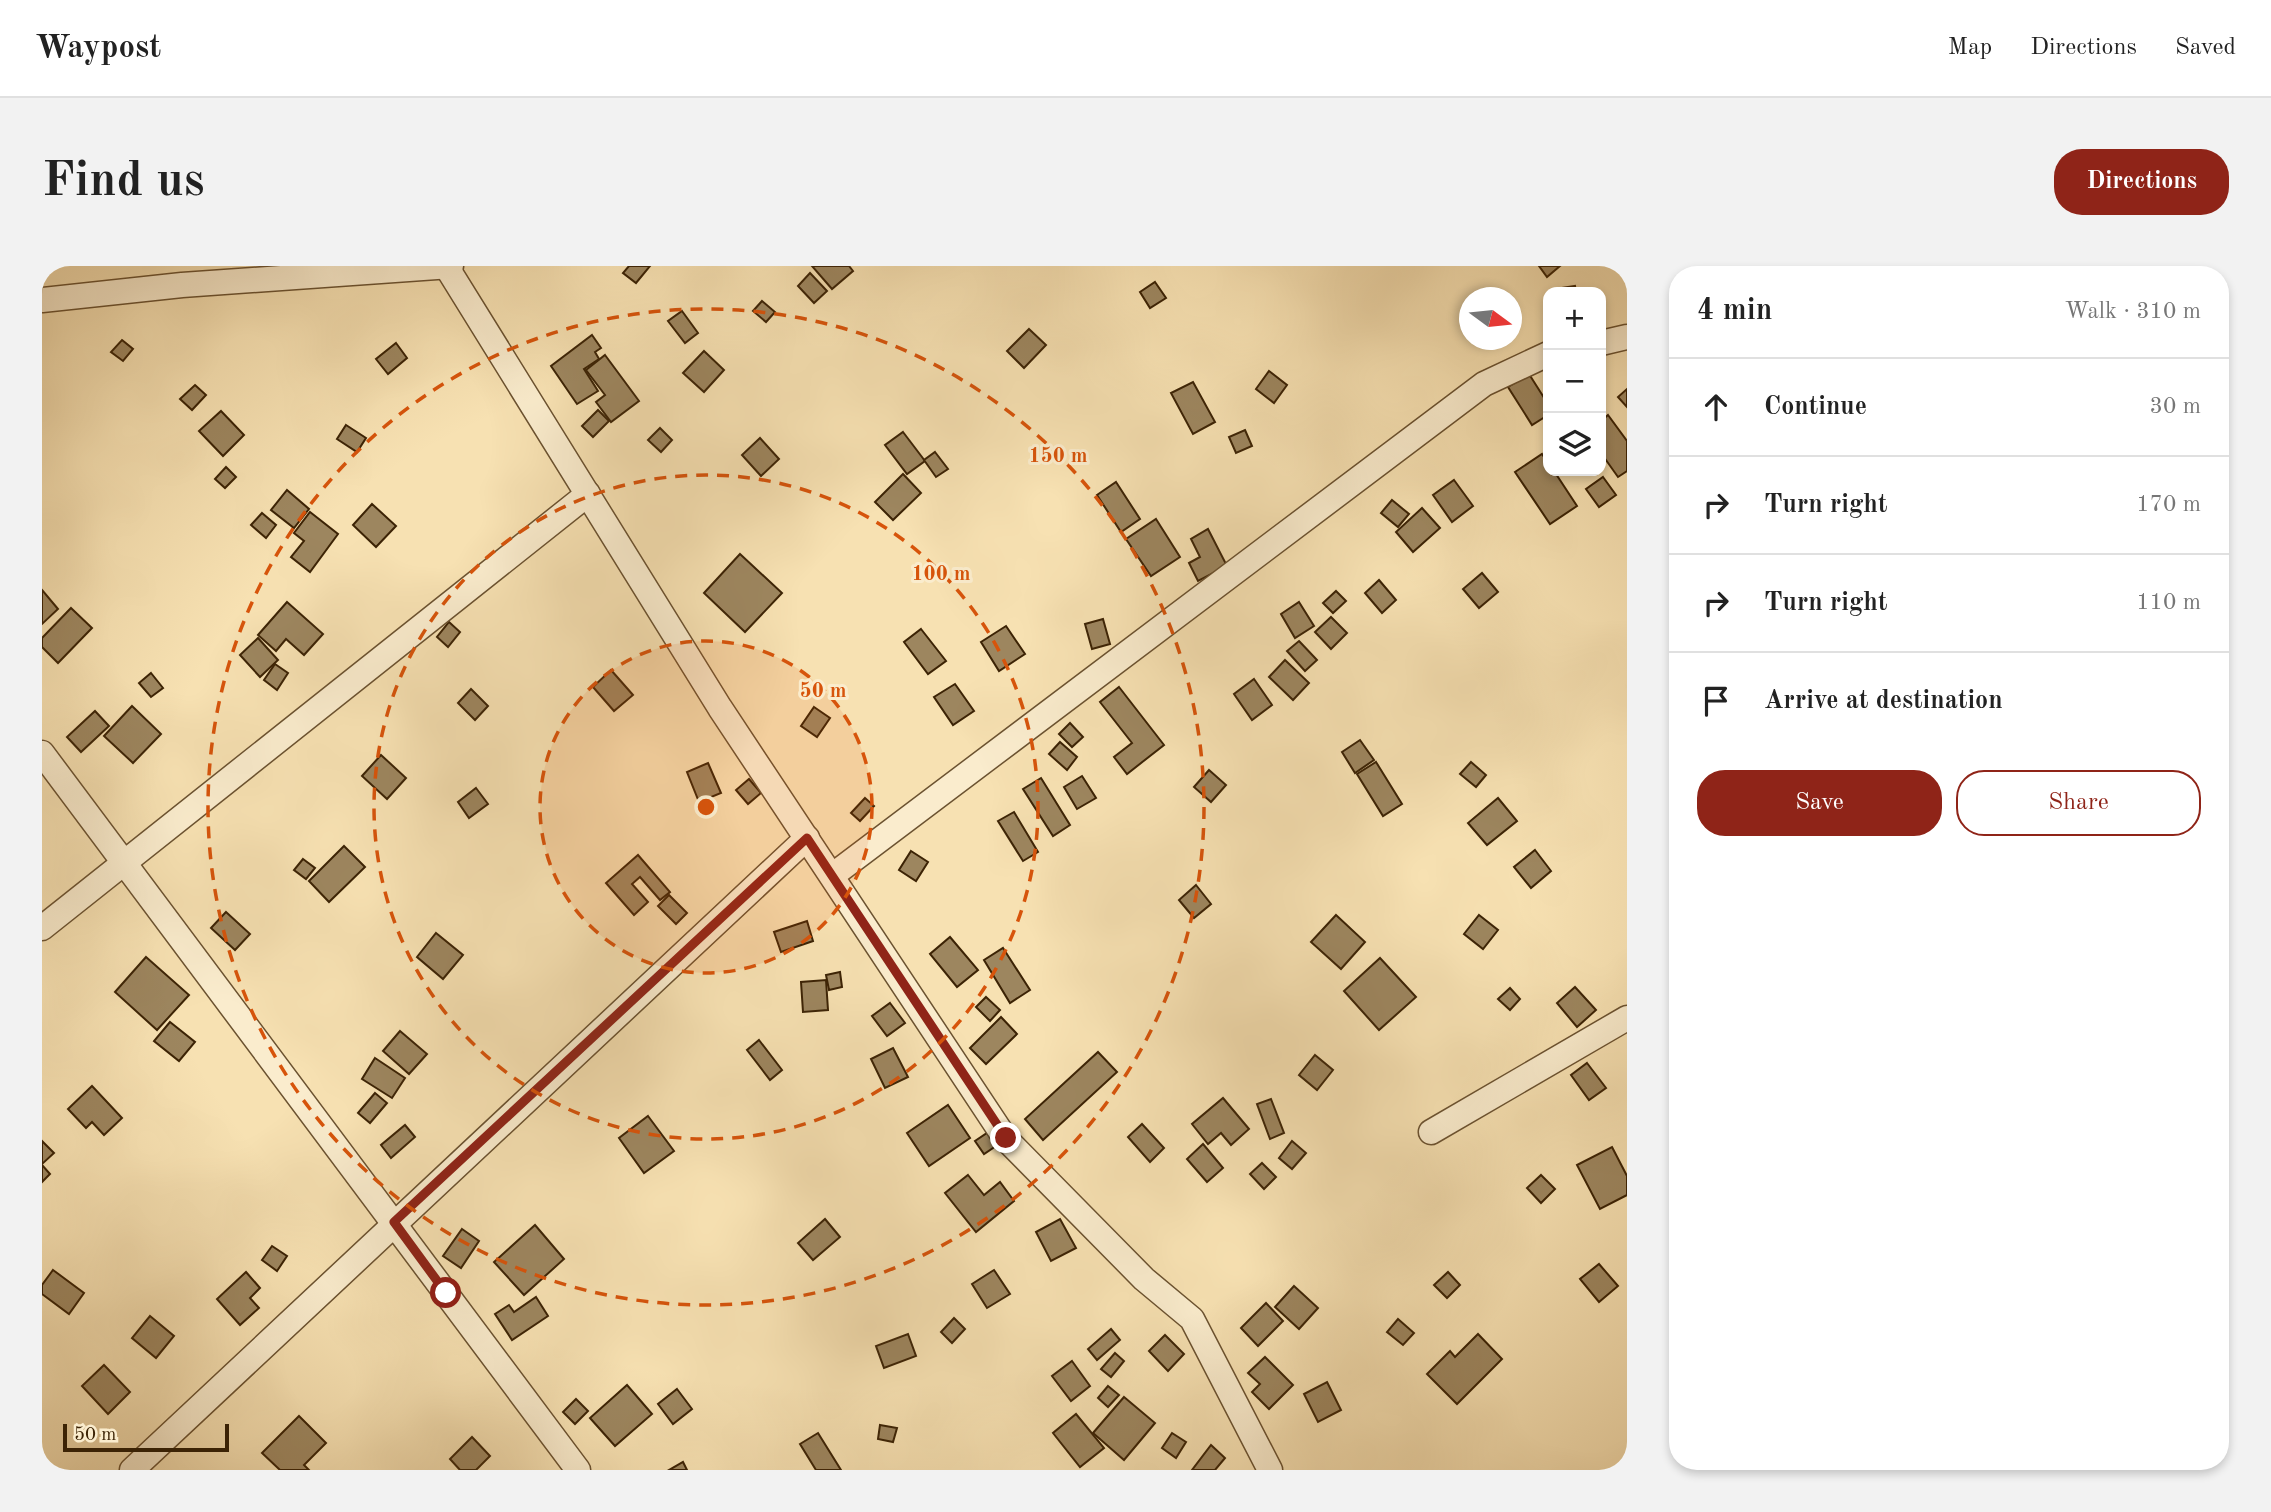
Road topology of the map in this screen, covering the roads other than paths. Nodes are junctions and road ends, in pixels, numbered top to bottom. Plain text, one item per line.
1 (448, 266) edge
2 (42, 300) edge
3 (1627, 337) edge
4 (1606, 342) edge
5 (1543, 356) edge
6 (587, 494) junction
7 (42, 753) edge
8 (807, 838) junction
9 (126, 861) junction
10 (833, 875) junction
11 (42, 928) edge
12 (1627, 1018) edge
13 (1432, 1132) dead end
14 (394, 1222) junction
15 (132, 1470) edge
16 (578, 1470) edge
17 (1270, 1470) edge

1 - 2 street
1 - 6 street
3 - 4 street
5 - 10 street
6 - 8 street
6 - 9 street
7 - 9 street
8 - 10 street
8 - 14 street
9 - 11 street
9 - 14 street
10 - 17 street
12 - 13 street
14 - 15 street
14 - 16 street

